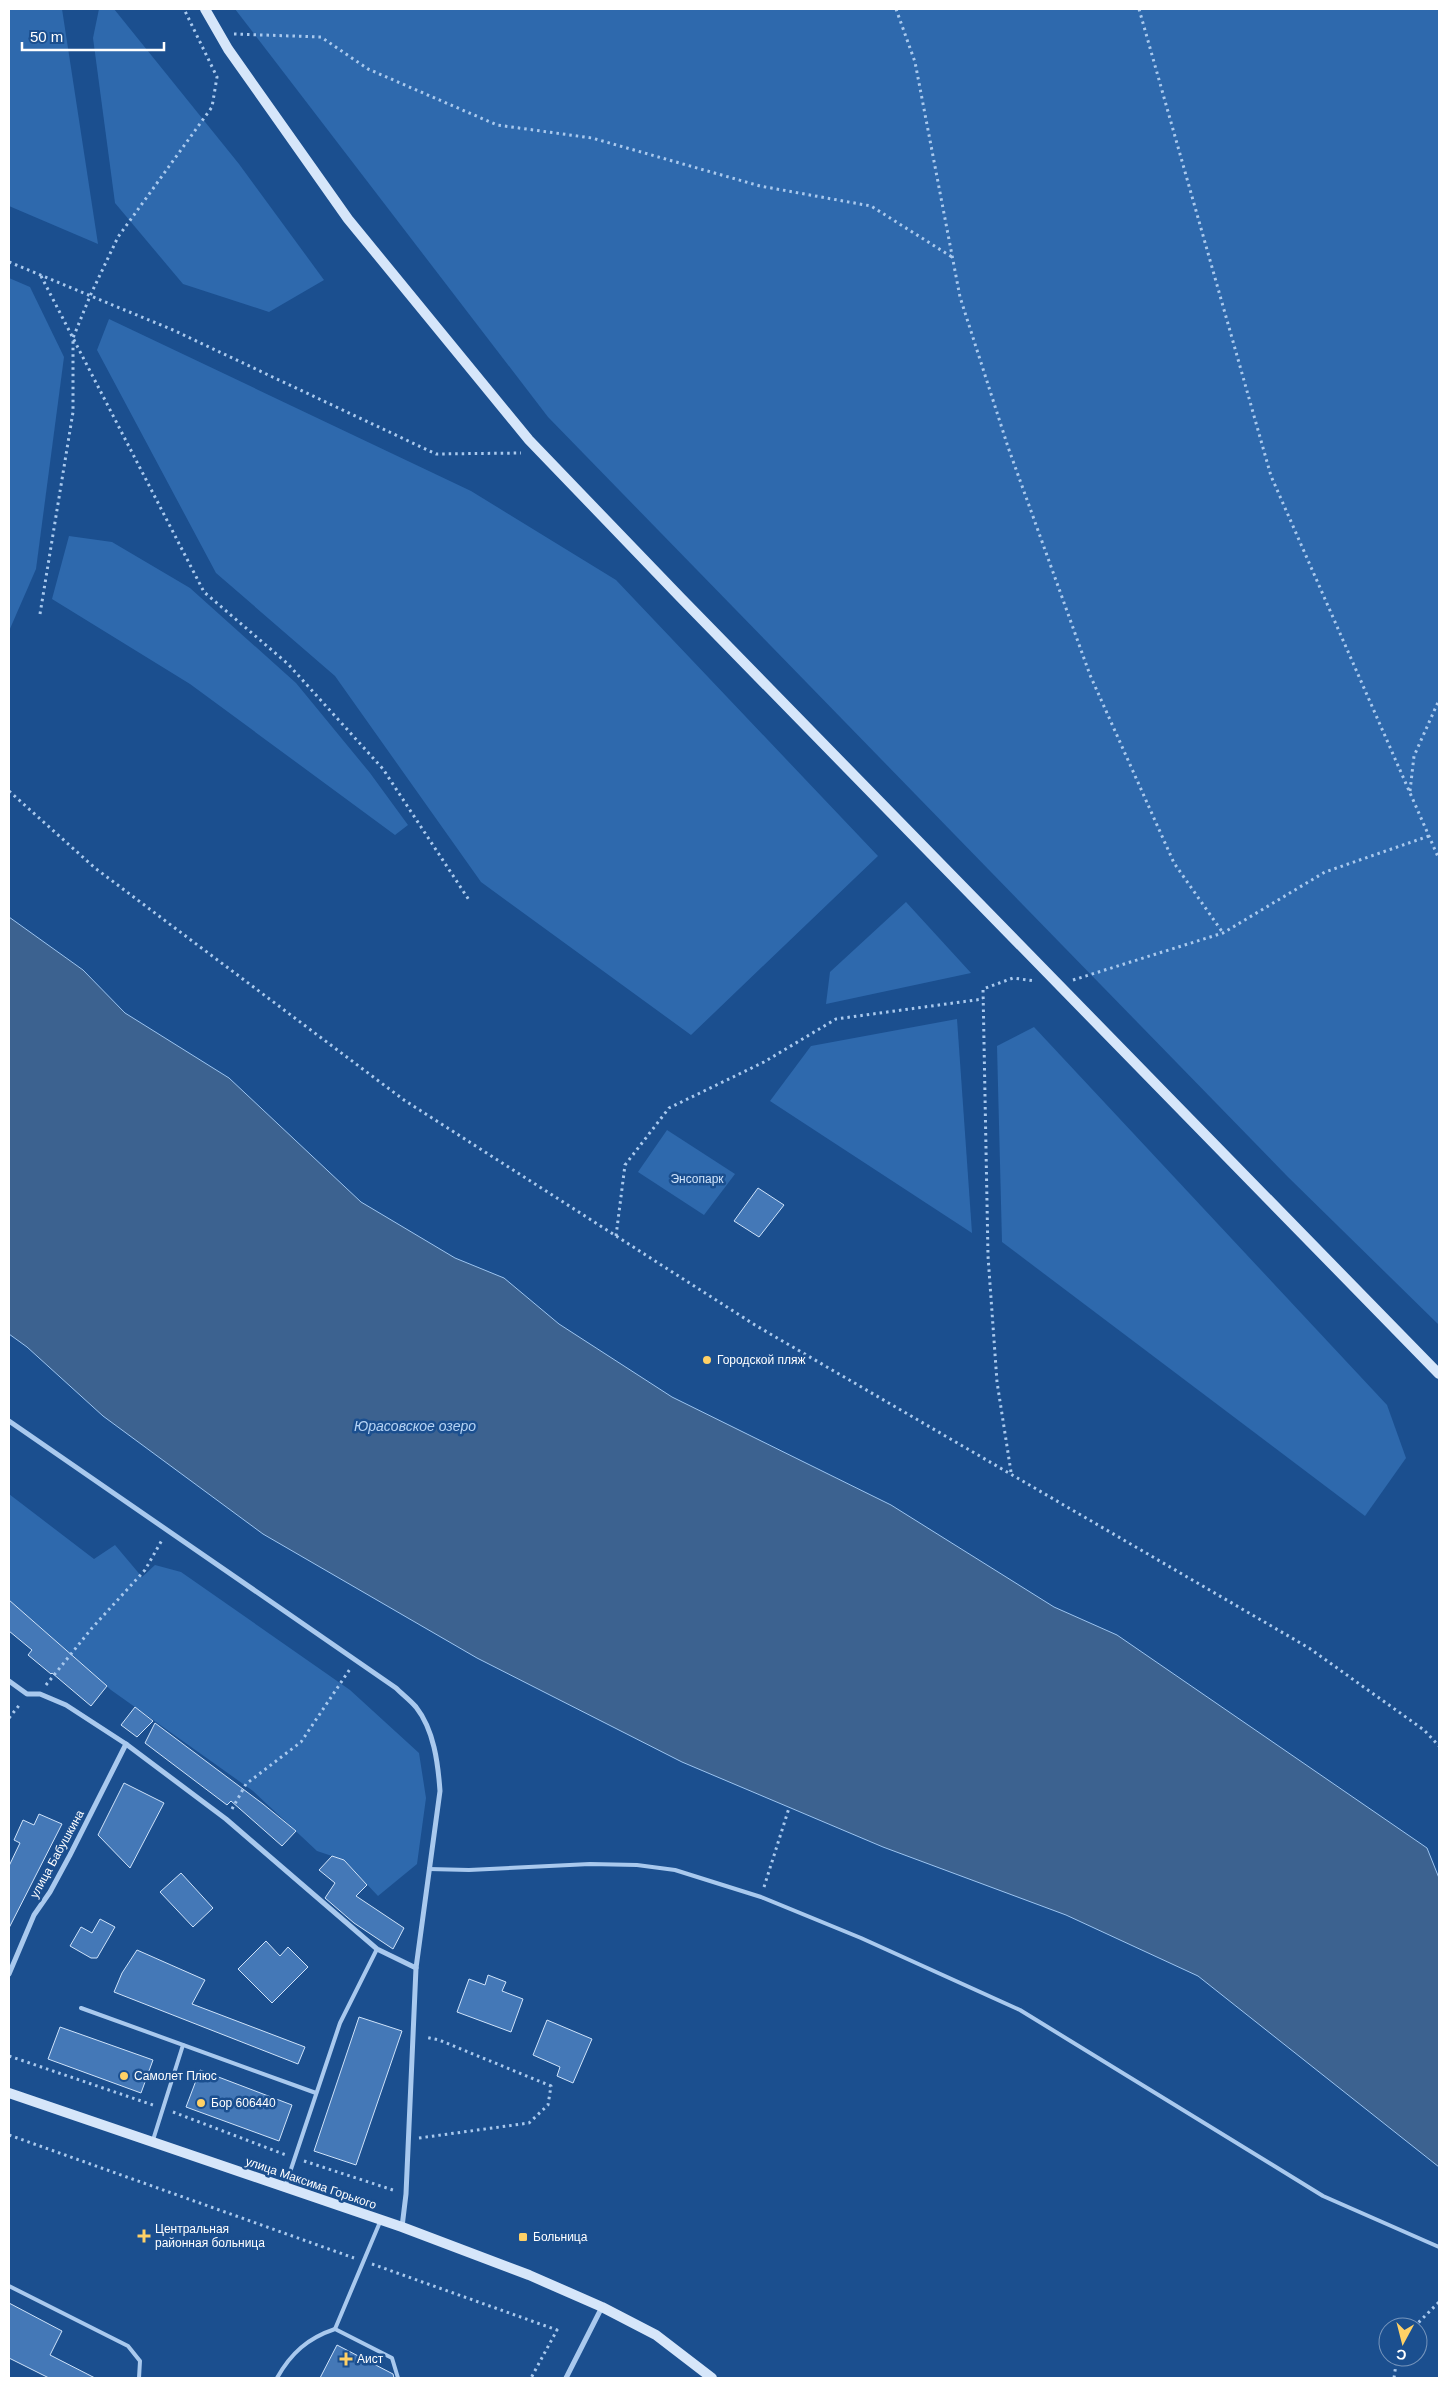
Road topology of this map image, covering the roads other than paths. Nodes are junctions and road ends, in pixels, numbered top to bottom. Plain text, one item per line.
1 (205, 9) edge
2 (1439, 1374) edge
3 (9, 1421) edge
4 (9, 1681) edge
5 (126, 1744) junction
6 (430, 1868) junction
7 (377, 1949) junction
8 (416, 1968) junction
9 (9, 1974) edge
10 (81, 2008) dead end
11 (183, 2045) junction
12 (9, 2092) edge
13 (316, 2093) junction
14 (152, 2142) junction
15 (285, 2187) junction
16 (381, 2220) junction
17 (402, 2226) junction
18 (1439, 2247) edge
19 (9, 2286) edge
20 (602, 2307) junction
21 (335, 2329) junction
22 (139, 2378) edge
23 (277, 2378) edge
24 (398, 2378) edge
25 (566, 2378) edge
26 (712, 2378) edge

1 - 2 main road
3 - 6 street
4 - 5 street
5 - 7 street
5 - 9 street, улица Бабушкина
6 - 8 street
6 - 18 lane
7 - 8 street
7 - 13 lane
8 - 17 street
10 - 11 lane
11 - 13 lane
11 - 14 lane
12 - 14 main road, улица Максима Горького
13 - 15 lane
14 - 15 main road, улица Максима Горького
15 - 16 main road, улица Максима Горького
16 - 17 main road, улица Максима Горького
16 - 21 lane
17 - 20 main road, улица Максима Горького
19 - 22 lane
20 - 25 street
20 - 26 main road, улица Максима Горького
21 - 23 lane
21 - 24 lane

